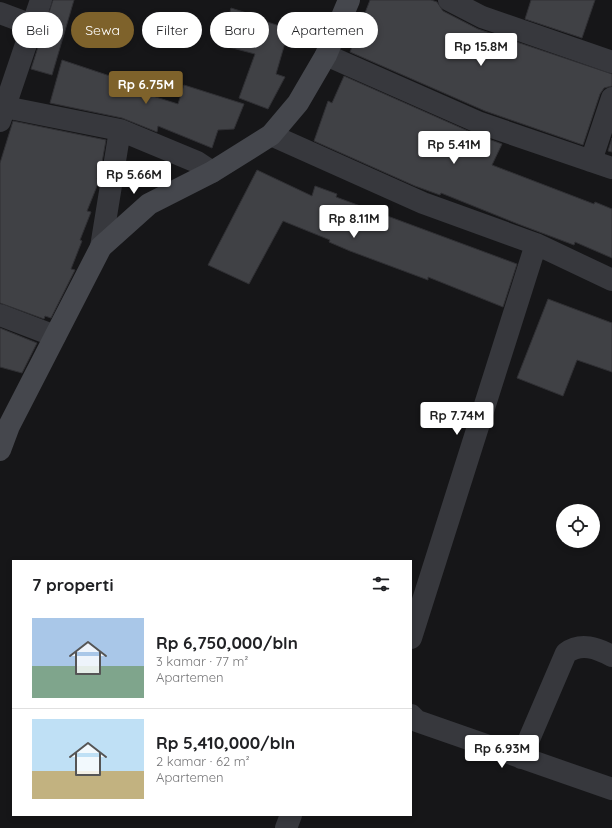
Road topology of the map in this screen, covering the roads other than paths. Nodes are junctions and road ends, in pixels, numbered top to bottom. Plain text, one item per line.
1 (41, 0) edge
2 (349, 0) edge
3 (449, 0) edge
4 (37, 12) edge
5 (0, 13) edge
6 (12, 18) edge
7 (24, 48) edge
8 (326, 55) junction
9 (612, 62) edge
10 (612, 98) edge
11 (1, 112) edge
12 (120, 130) junction
13 (271, 135) junction
14 (591, 161) junction
15 (612, 168) edge
16 (212, 172) junction
17 (536, 244) junction
18 (101, 247) junction
19 (612, 280) edge
20 (0, 314) edge
21 (55, 336) junction
22 (0, 450) edge
23 (412, 635) edge
24 (612, 656) edge
25 (412, 716) edge
26 (521, 758) junction
27 (612, 789) edge
28 (291, 816) edge
29 (286, 828) edge

1 - 4 street
2 - 8 street
3 - 9 street
5 - 6 street
7 - 11 street
8 - 13 street
8 - 14 street
10 - 14 street
11 - 12 street
12 - 16 street
12 - 18 street
13 - 16 street
13 - 17 street
14 - 15 street
16 - 18 street
17 - 19 street
17 - 23 street
18 - 21 street
20 - 21 street
21 - 22 street
24 - 26 street
25 - 26 street
26 - 27 street
28 - 29 street

